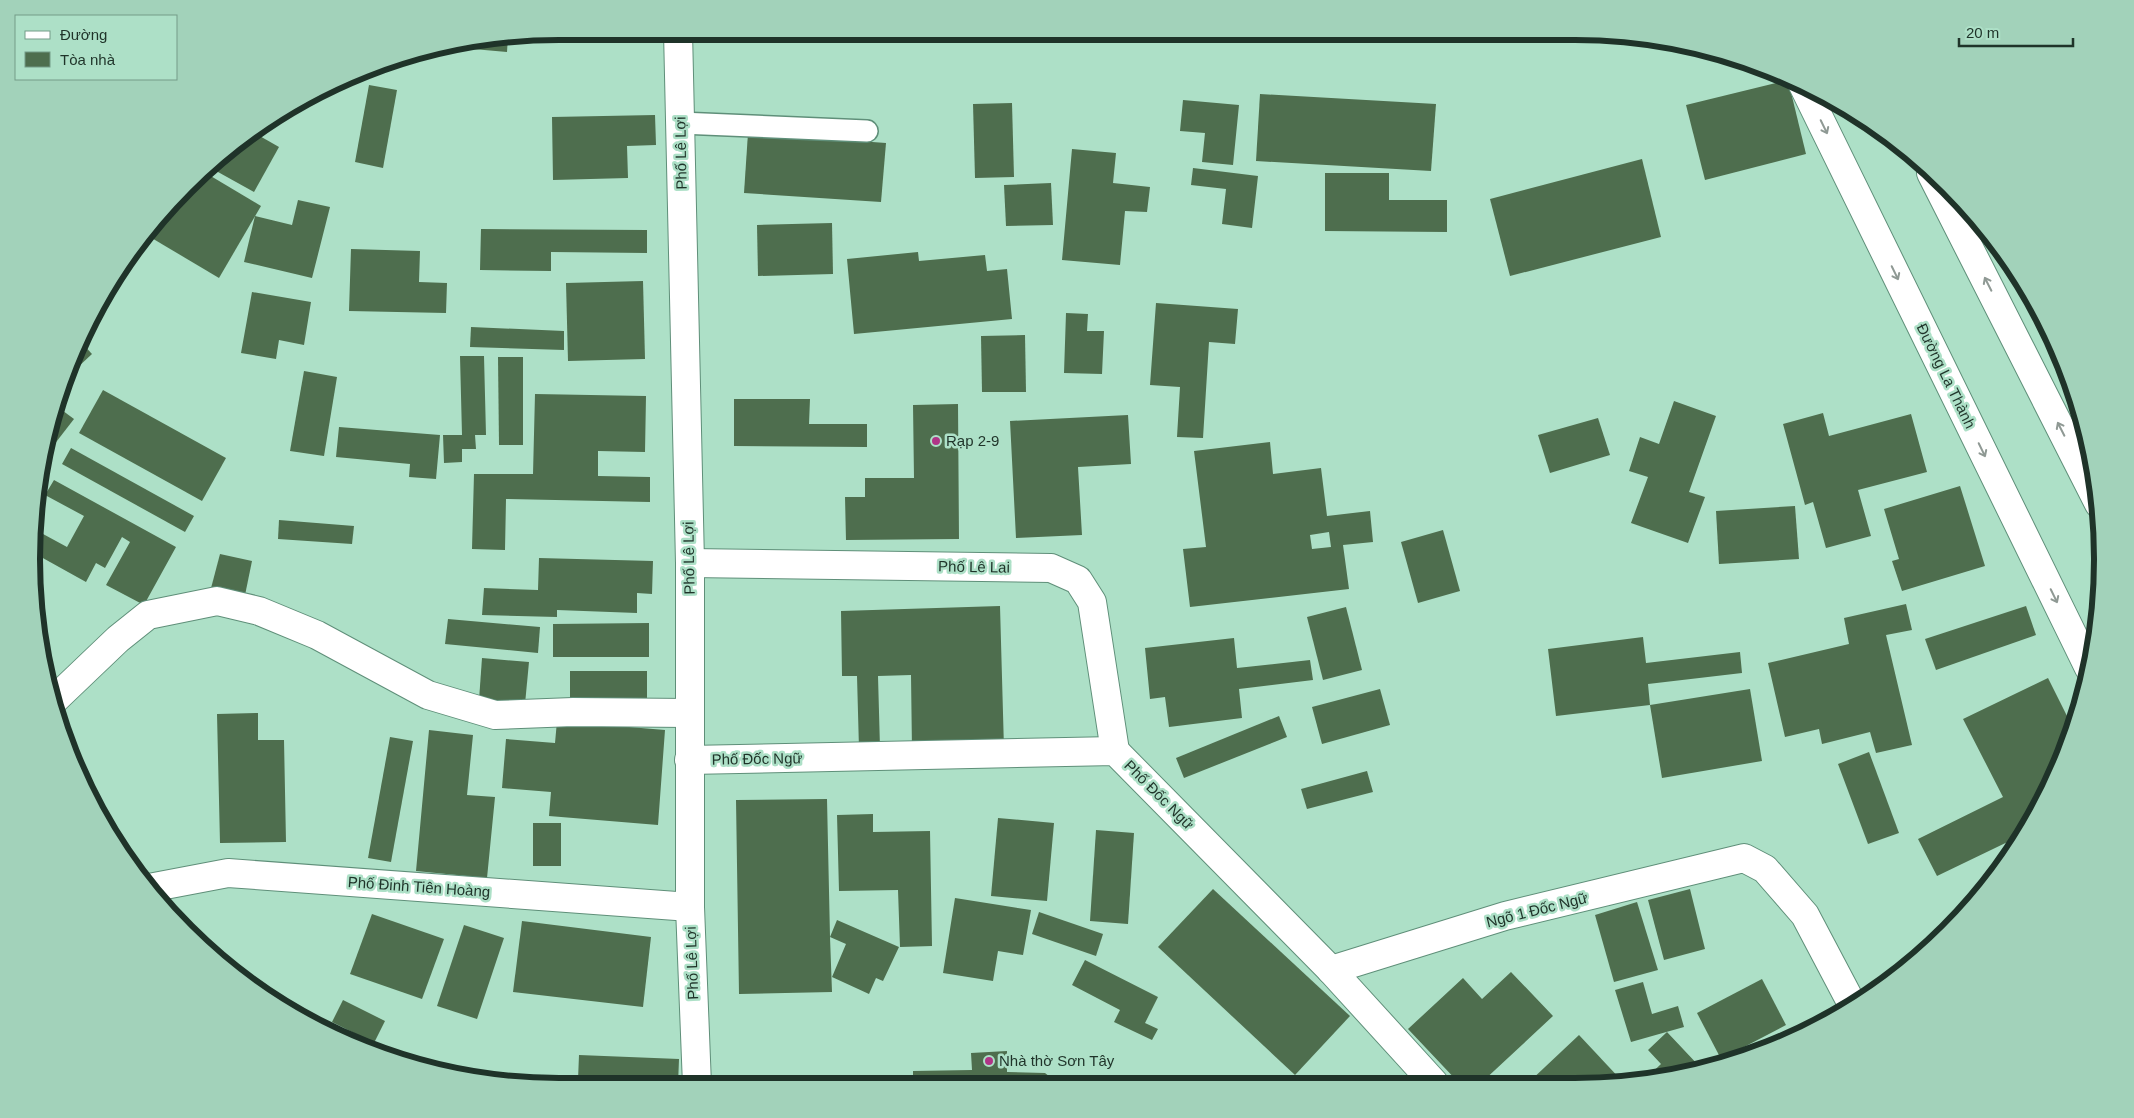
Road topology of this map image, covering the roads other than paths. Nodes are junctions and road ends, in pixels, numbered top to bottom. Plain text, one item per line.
1 (678, 40) edge
2 (1808, 96) edge
3 (680, 123) junction
4 (867, 132) dead end
5 (1939, 190) edge
6 (2089, 484) edge
7 (690, 563) junction
8 (2084, 658) edge
9 (59, 695) edge
10 (689, 713) junction
11 (1115, 751) junction
12 (689, 760) junction
13 (157, 887) edge
14 (690, 907) junction
15 (1331, 970) junction
16 (1849, 999) edge
17 (697, 1078) edge
18 (1429, 1078) edge

1 - 3 main road, Phố Lê Lợi
2 -> 8 main road, Đường La Thành
3 - 4 lane
3 - 7 main road, Phố Lê Lợi
6 -> 5 main road
7 - 10 main road, Phố Lê Lợi
7 - 11 main road, Phố Lê Lai
9 - 10 main road
10 - 12 main road, Phố Lê Lợi
11 - 12 main road, Phố Đốc Ngữ
11 - 15 main road, Phố Đốc Ngữ
12 - 14 main road, Phố Lê Lợi
13 - 14 main road, Phố Đinh Tiên Hoàng
14 - 17 main road, Phố Lê Lợi
15 - 16 main road, Ngõ 1 Đốc Ngữ
15 - 18 main road, Phố Đốc Ngữ

